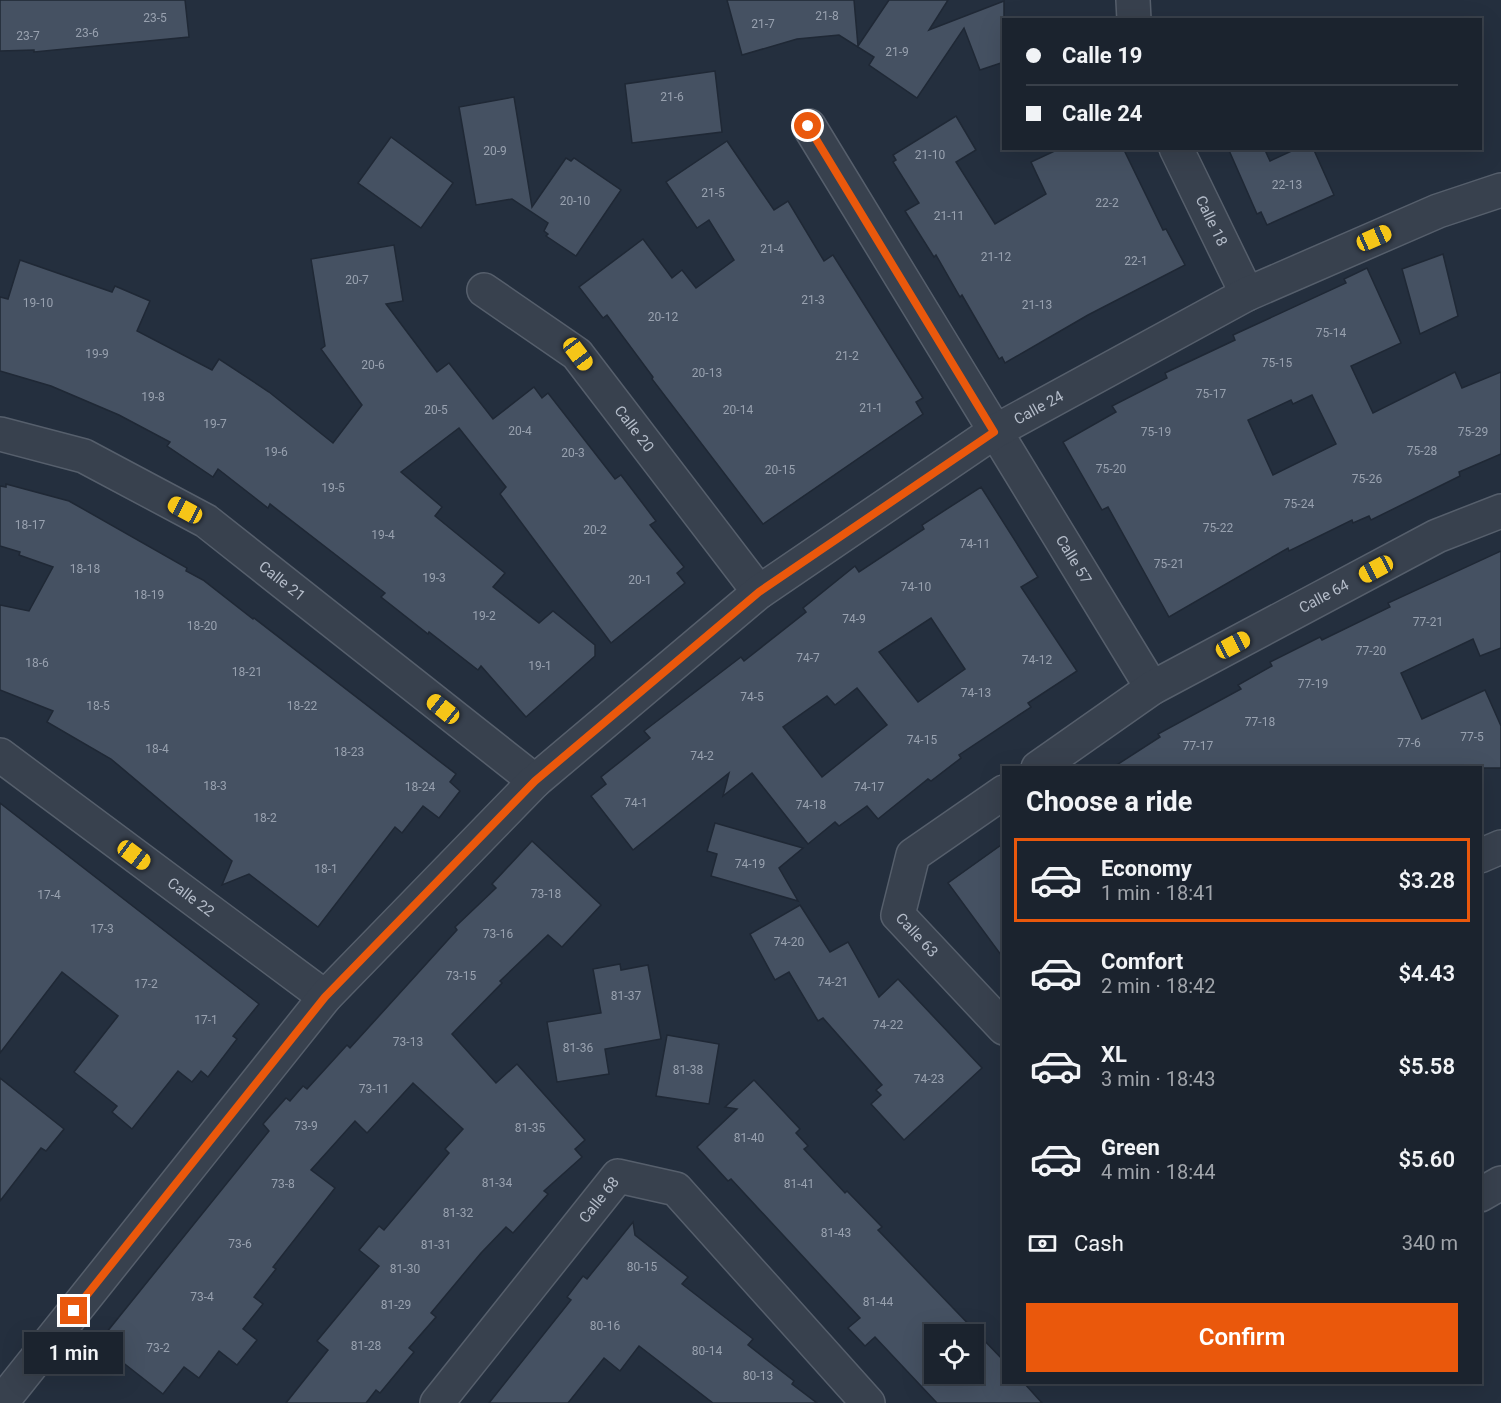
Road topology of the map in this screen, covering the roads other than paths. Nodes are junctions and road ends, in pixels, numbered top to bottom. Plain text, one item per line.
1 (1132, 0) edge
2 (1134, 18) edge
3 (808, 126) dead end
4 (1177, 150) edge
5 (1501, 190) edge
6 (484, 290) dead end
7 (1246, 294) junction
8 (994, 432) junction
9 (0, 434) edge
10 (1501, 511) edge
11 (759, 592) junction
12 (1152, 688) junction
13 (0, 755) edge
14 (1041, 766) edge
15 (535, 781) junction
16 (1002, 793) edge
17 (1501, 847) edge
18 (1482, 855) edge
19 (325, 997) junction
20 (1002, 1026) edge
21 (0, 1403) edge
22 (437, 1403) edge
23 (868, 1403) edge

1 - 2 street
3 - 8 street, Calle 57
4 - 7 street, Calle 18
5 - 7 street, Calle 24
6 - 11 street, Calle 20
7 - 8 street, Calle 24
8 - 11 street, Calle 24
8 - 12 street, Calle 57
9 - 15 street, Calle 21
10 - 12 street, Calle 64
11 - 15 street, Calle 24
12 - 14 street
13 - 19 street, Calle 22
15 - 19 street, Calle 24
16 - 20 street, Calle 63
17 - 18 street
19 - 21 street, Calle 24
22 - 23 street, Calle 68

